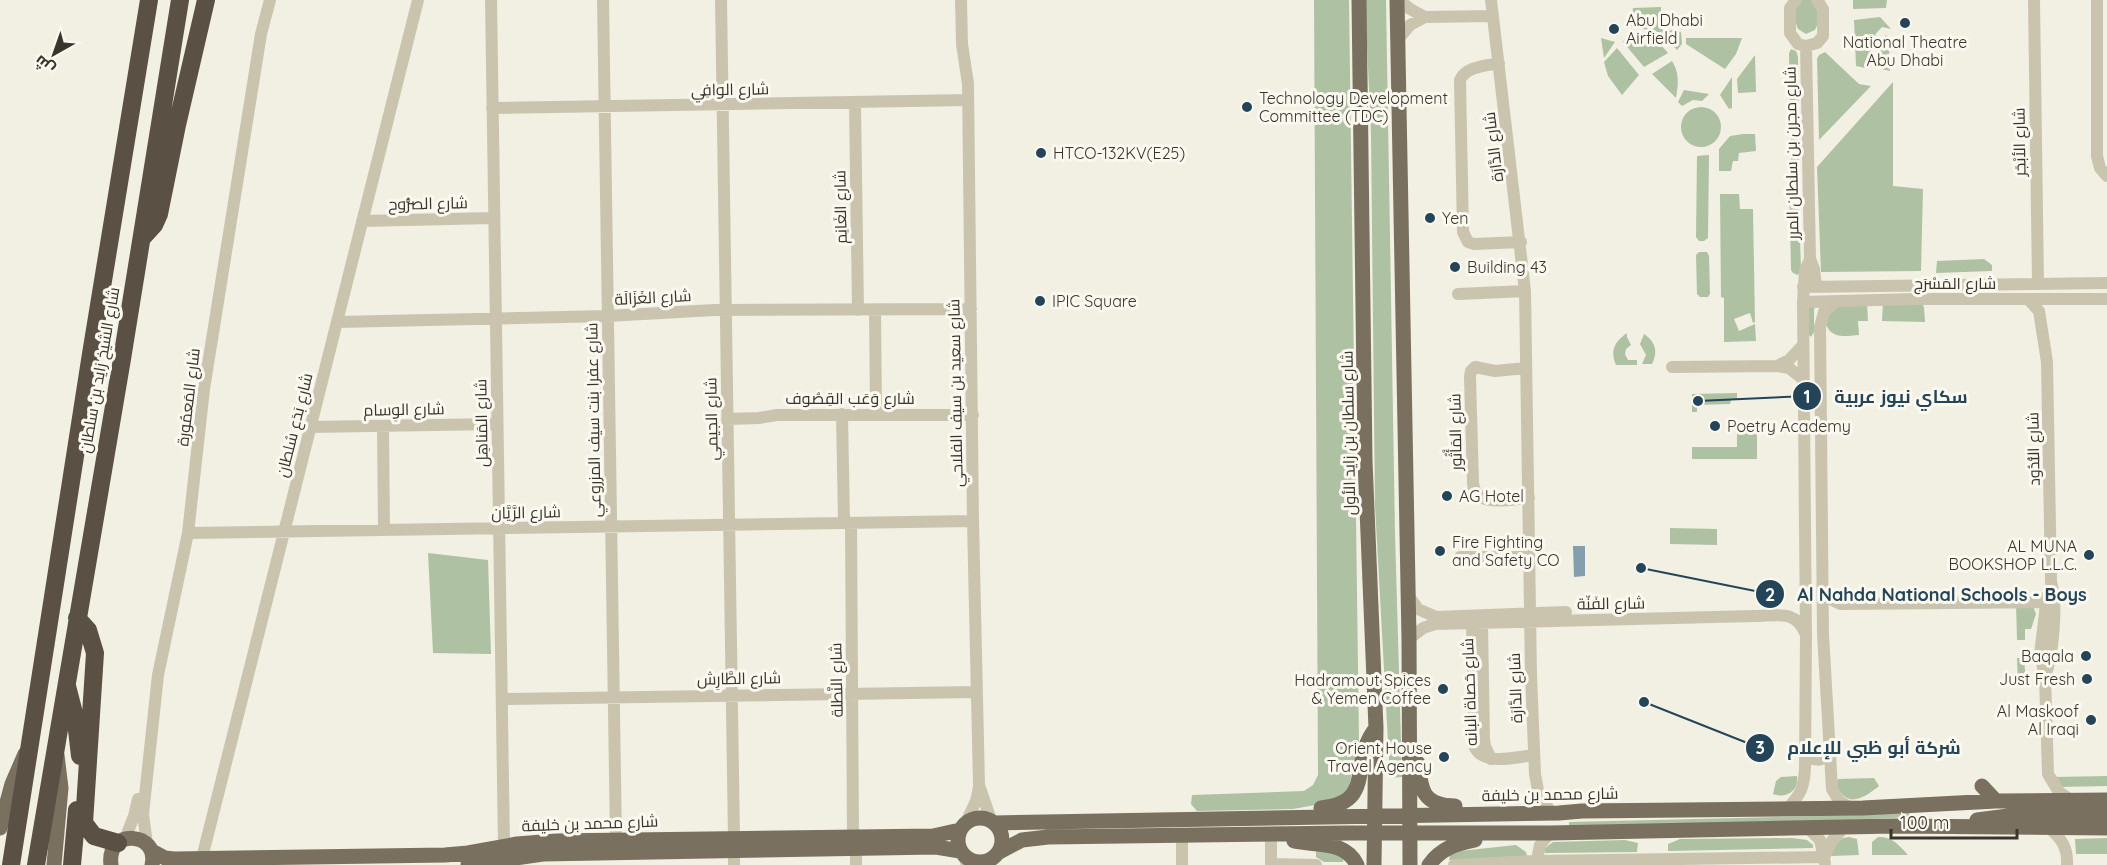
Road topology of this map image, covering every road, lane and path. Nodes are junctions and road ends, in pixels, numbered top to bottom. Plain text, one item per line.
1 (149, 0) edge
2 (180, 0) edge
3 (206, 0) edge
4 (262, 0) edge
5 (270, 0) edge
6 (417, 0) edge
7 (491, 0) edge
8 (603, 0) edge
9 (721, 0) edge
10 (961, 0) edge
11 (1359, 0) edge
12 (1398, 0) edge
13 (1491, 0) edge
14 (2034, 0) edge
15 (2097, 0) edge
16 (1819, 1) edge
17 (1792, 3) edge
18 (1493, 16) junction
19 (1425, 17) junction
20 (261, 34) junction
21 (1399, 38) junction
22 (1806, 46) junction
23 (1499, 63) junction
24 (968, 100) junction
25 (855, 104) junction
26 (604, 106) junction
27 (723, 106) junction
28 (492, 108) junction
29 (2107, 176) edge
30 (494, 218) junction
31 (362, 221) junction
32 (141, 238) junction
33 (1521, 242) junction
34 (2107, 283) edge
35 (2038, 284) junction
36 (2090, 284) junction
37 (1891, 286) junction
38 (1810, 287) junction
39 (1525, 291) junction
40 (1458, 294) dead end
41 (2028, 299) junction
42 (2053, 299) junction
43 (2090, 299) junction
44 (2107, 299) edge
45 (1890, 300) junction
46 (1803, 302) junction
47 (1835, 302) junction
48 (971, 309) junction
49 (858, 310) junction
50 (874, 310) junction
51 (726, 311) junction
52 (608, 316) junction
53 (2040, 316) junction
54 (495, 318) junction
55 (337, 322) junction
56 (1803, 349) junction
57 (1819, 354) junction
58 (1777, 366) junction
59 (1672, 367) dead end
60 (1526, 368) junction
61 (1803, 379) junction
62 (876, 413) junction
63 (842, 414) junction
64 (973, 415) junction
65 (728, 419) junction
66 (497, 424) junction
67 (383, 426) junction
68 (310, 427) junction
69 (1528, 498) junction
70 (973, 521) junction
71 (847, 523) junction
72 (729, 525) junction
73 (611, 527) junction
74 (499, 528) junction
75 (384, 530) junction
76 (284, 532) junction
77 (188, 533) junction
78 (1460, 557) dead end
79 (1529, 557) junction
80 (1823, 591) junction
81 (1407, 593) junction
82 (2050, 602) junction
83 (1840, 604) junction
84 (1566, 612) dead end
85 (1530, 617) junction
86 (77, 618) junction
87 (1823, 619) junction
88 (1477, 623) junction
89 (1806, 637) junction
90 (1409, 639) junction
91 (66, 683) junction
92 (976, 692) junction
93 (853, 693) junction
94 (732, 695) junction
95 (614, 697) junction
96 (502, 699) junction
97 (1376, 728) junction
98 (1409, 732) junction
99 (31, 744) junction
100 (55, 746) junction
101 (1805, 751) junction
102 (1830, 751) junction
103 (1534, 756) junction
104 (147, 763) junction
105 (979, 785) junction
106 (1982, 786) dead end
107 (2104, 799) edge
108 (2071, 800) junction
109 (1996, 801) junction
110 (1851, 807) junction
111 (1787, 809) junction
112 (1505, 813) junction
113 (1552, 813) junction
114 (1410, 814) junction
115 (1444, 814) junction
116 (2107, 814) edge
117 (1375, 815) junction
118 (1271, 818) junction
119 (993, 821) junction
120 (963, 826) junction
121 (1961, 827) junction
122 (2066, 827) junction
123 (0, 828) edge
124 (1808, 828) junction
125 (1844, 828) junction
126 (2049, 828) junction
127 (2107, 828) edge
128 (1375, 833) junction
129 (1410, 833) junction
130 (1443, 833) junction
131 (1511, 833) junction
132 (1550, 833) junction
133 (1271, 834) junction
134 (1182, 835) junction
135 (2107, 836) edge
136 (616, 840) junction
137 (121, 841) junction
138 (854, 842) junction
139 (504, 846) junction
140 (734, 851) edge
141 (150, 853) edge
142 (964, 857) edge
143 (202, 858) junction
144 (991, 859) edge
145 (1825, 861) edge
146 (1702, 862) edge
147 (1748, 862) edge
148 (1536, 863) edge
149 (1594, 863) edge
150 (10, 865) edge
151 (36, 865) edge
152 (54, 865) edge
153 (72, 865) edge
154 (111, 865) edge
155 (468, 865) edge
156 (856, 865) edge
157 (1182, 865) edge
158 (1271, 865) edge
159 (1316, 865) edge
160 (1357, 865) edge
161 (1374, 865) edge
162 (1410, 865) edge
163 (1429, 865) edge
164 (1454, 865) edge
165 (2067, 865) edge

1 - 99 highway, شارع الشيخ زايد بن سلطان
2 - 32 highway, شارع الشيخ زايد بن سلطان
3 - 32 highway
4 - 20 street, شارع المَعمُورة
5 - 20 street, شارع المَعمُورة
6 - 31 street, شارع بَدَع سُلطان
7 - 28 street, شارع المَناهِل
8 - 26 street, شارع عفرا بنت سيف المزروعي
9 - 27 street, شارع الجيمي
10 - 24 street, شارع سعيد بن سيف الفلاحي
11 - 97 main road, شارع سلطان بن زايد الأول
12 - 19 street
12 - 21 main road
13 - 18 street, شارع الدَّارَة
14 - 35 street, شارع الأبْجَر
15 - 29 street
16 - 22 street
17 - 22 street
18 - 19 street
18 - 23 street, شارع الدَّارَة
19 - 21 street
20 - 77 street, شارع المَعمُورة
21 - 81 main road
22 - 38 street, شارع مجرن بن سلطان المرر
23 - 33 street, شارع الدَّارَة
23 - 33 street
24 - 25 street, شارع الوافِي
24 - 48 street, شارع سعيد بن سيف الفلاحي
25 - 27 street, شارع الوافِي
25 - 49 street, شارع الغَانِم
26 - 27 street, شارع الوافِي
26 - 28 street, شارع الوافِي
26 - 52 street, شارع عفرا بنت سيف المزروعي
27 - 51 street, شارع الجيمي
28 - 30 street, شارع المَناهِل
30 - 31 street, شارع الصُّرُوح
30 - 54 street, شارع المَناهِل
31 - 55 street, شارع بَدَع سُلطان
32 - 86 highway, شارع الشيخ زايد بن سلطان
33 - 39 street, شارع الدَّارَة
34 - 36 street, شارع المَسْرَج
35 - 36 street, شارع المَسْرَج
35 - 37 street, شارع المَسْرَج
36 - 43 street
37 - 38 street, شارع المَسْرَج
37 - 45 street
38 - 46 street, شارع مجرن بن سلطان المرر
39 - 40 street
39 - 60 street, شارع الدَّارَة
41 - 42 street, شارع المَسْرَج
41 - 45 street, شارع المَسْرَج
41 - 53 street, شارع النُّدُود
42 - 43 street, شارع المَسْرَج
42 - 53 street
43 - 44 street, شارع المَسْرَج
45 - 47 street, شارع المَسْرَج
46 - 47 street, شارع المَسْرَج
46 - 56 street, شارع مجرن بن سلطان المرر
47 - 57 street
48 - 50 street, شارع الغَزَالَة
48 - 64 street, شارع سعيد بن سيف الفلاحي
49 - 50 street, شارع الغَزَالَة
49 - 51 street, شارع الغَزَالَة
50 - 62 street
51 - 52 street, شارع الغَزَالَة
51 - 65 street, شارع الجيمي
52 - 54 street, شارع الغَزَالَة
52 - 73 street, شارع عفرا بنت سيف المزروعي
53 - 82 street, شارع النُّدُود
54 - 55 street, شارع الغَزَالَة
54 - 66 street, شارع المَناهِل
55 - 68 street, شارع بَدَع سُلطان
56 - 57 street
56 - 58 street
56 - 61 street, شارع مجرن بن سلطان المرر
57 - 80 street
58 - 59 street
58 - 61 street
60 - 69 street, شارع الدَّارَة
60 - 69 street, شارع المَأْثُور
61 - 89 street, شارع مجرن بن سلطان المرر
62 - 63 street, شارع وَعَب القِصُوف
62 - 64 street, شارع وَعَب القِصُوف
63 - 65 street, شارع وَعَب القِصُوف
63 - 71 street, شارع النَّطلة
64 - 70 street, شارع سعيد بن سيف الفلاحي
65 - 72 street, شارع الجيمي
66 - 67 street, شارع الوِسام
66 - 74 street, شارع المَناهِل
67 - 68 street, شارع الوِسام
67 - 75 street
68 - 76 street, شارع بَدَع سُلطان
69 - 79 street, شارع الدَّارَة
70 - 71 street, شارع الرَّيَّان
70 - 92 street, شارع سعيد بن سيف الفلاحي
71 - 72 street, شارع الرَّيَّان
71 - 93 street, شارع النَّطلة
72 - 73 street, شارع الرَّيَّان
72 - 94 street, شارع الجيمي
73 - 74 street, شارع الرَّيَّان
73 - 95 street, شارع عفرا بنت سيف المزروعي
74 - 75 street, شارع الرَّيَّان
74 - 96 street, شارع المَناهِل
75 - 76 street, شارع الرَّيَّان
76 - 77 street, شارع الرَّيَّان
76 - 143 street, شارع بَدَع سُلطان
77 - 104 street, شارع المَعمُورة
78 - 79 street
79 - 85 street, شارع الدَّارَة
80 - 83 street
80 - 87 street
81 - 85 street, شارع الفَنّة
81 - 90 main road
82 - 83 street
82 - 108 street, شارع النُّدُود
83 - 87 street
84 - 85 street, شارع الفَنّة
85 - 88 street, شارع الفَنّة
85 - 89 street, شارع الفَنّة
85 - 103 street, شارع الدَّارَة
86 - 91 highway, شارع الشيخ زايد بن سلطان
86 - 137 highway
87 - 102 street
88 - 90 street, شارع الفَنّة
88 - 103 street, شارع حَصاة البانه
89 - 101 street, شارع مجرن بن سلطان المرر
90 - 98 main road
91 - 100 highway, شارع الشيخ زايد بن سلطان
91 - 153 highway
92 - 93 street, شارع الطَّارِش
92 - 105 street, شارع سعيد بن سيف الفلاحي
93 - 94 street, شارع الطَّارِش
93 - 138 street, شارع النَّطلة
94 - 95 street, شارع الطَّارِش
94 - 140 street, شارع الجيمي
95 - 96 street, شارع الطَّارِش
95 - 136 street, شارع عفرا بنت سيف المزروعي
96 - 139 street, شارع المَناهِل
97 - 117 main road, شارع سلطان بن زايد الأول
97 - 118 main road
98 - 112 main road
98 - 114 main road
99 - 123 main road, شارع الشيخ زايد بن سلطان
99 - 150 highway, شارع الشيخ زايد بن سلطان
100 - 151 highway, شارع الشيخ زايد بن سلطان
100 - 152 main road, شارع الشيخ زايد بن سلطان
101 - 102 street
101 - 111 street, شارع مجرن بن سلطان المرر
102 - 110 street
103 - 113 street, شارع الدَّارَة
104 - 137 street, شارع المَعمُورة
104 - 141 street, شارع المَعمُورة
105 - 119 street, شارع سعيد بن سيف الفلاحي
105 - 120 street, شارع سعيد بن سيف الفلاحي
106 - 109 main road
107 - 108 main road, شارع محمد بن خليفة
108 - 109 main road, شارع محمد بن خليفة
109 - 110 main road, شارع محمد بن خليفة
110 - 111 main road, شارع محمد بن خليفة
111 - 113 main road, شارع محمد بن خليفة
112 - 113 main road, شارع محمد بن خليفة
112 - 115 main road, شارع محمد بن خليفة
114 - 115 main road, شارع محمد بن خليفة
114 - 117 main road, شارع محمد بن خليفة
114 - 129 main road
115 - 130 main road
116 - 121 main road
117 - 118 main road, شارع محمد بن خليفة
117 - 128 main road, شارع سلطان بن زايد الأول
118 - 119 main road, شارع محمد بن خليفة
119 - 120 main road
119 - 144 main road
120 - 138 main road, شارع محمد بن خليفة
120 - 142 main road
121 - 125 main road
121 - 126 main road
122 - 126 main road
122 - 127 main road
122 - 135 main road
124 - 125 main road
124 - 132 main road
124 - 145 street
125 - 145 street
126 - 165 street
128 - 129 main road
128 - 133 main road
128 - 161 main road, شارع سلطان بن زايد الأول
129 - 130 main road
129 - 162 main road
130 - 131 main road
131 - 132 main road
131 - 148 street
131 - 163 main road
132 - 148 street
133 - 134 main road
133 - 158 street
133 - 160 main road
134 - 144 main road
134 - 157 street
136 - 139 main road, شارع محمد بن خليفة
136 - 140 main road, شارع محمد بن خليفة
137 - 141 main road, شارع محمد بن خليفة
137 - 154 main road
138 - 140 main road, شارع محمد بن خليفة
138 - 142 main road, شارع محمد بن خليفة
138 - 156 street, شارع النَّطلة
139 - 143 main road, شارع محمد بن خليفة
140 - 155 main road, شارع محمد بن خليفة
141 - 143 main road, شارع محمد بن خليفة
142 - 144 main road
145 - 147 street
146 - 147 street
146 - 149 street
148 - 149 street
148 - 164 street
158 - 159 street

